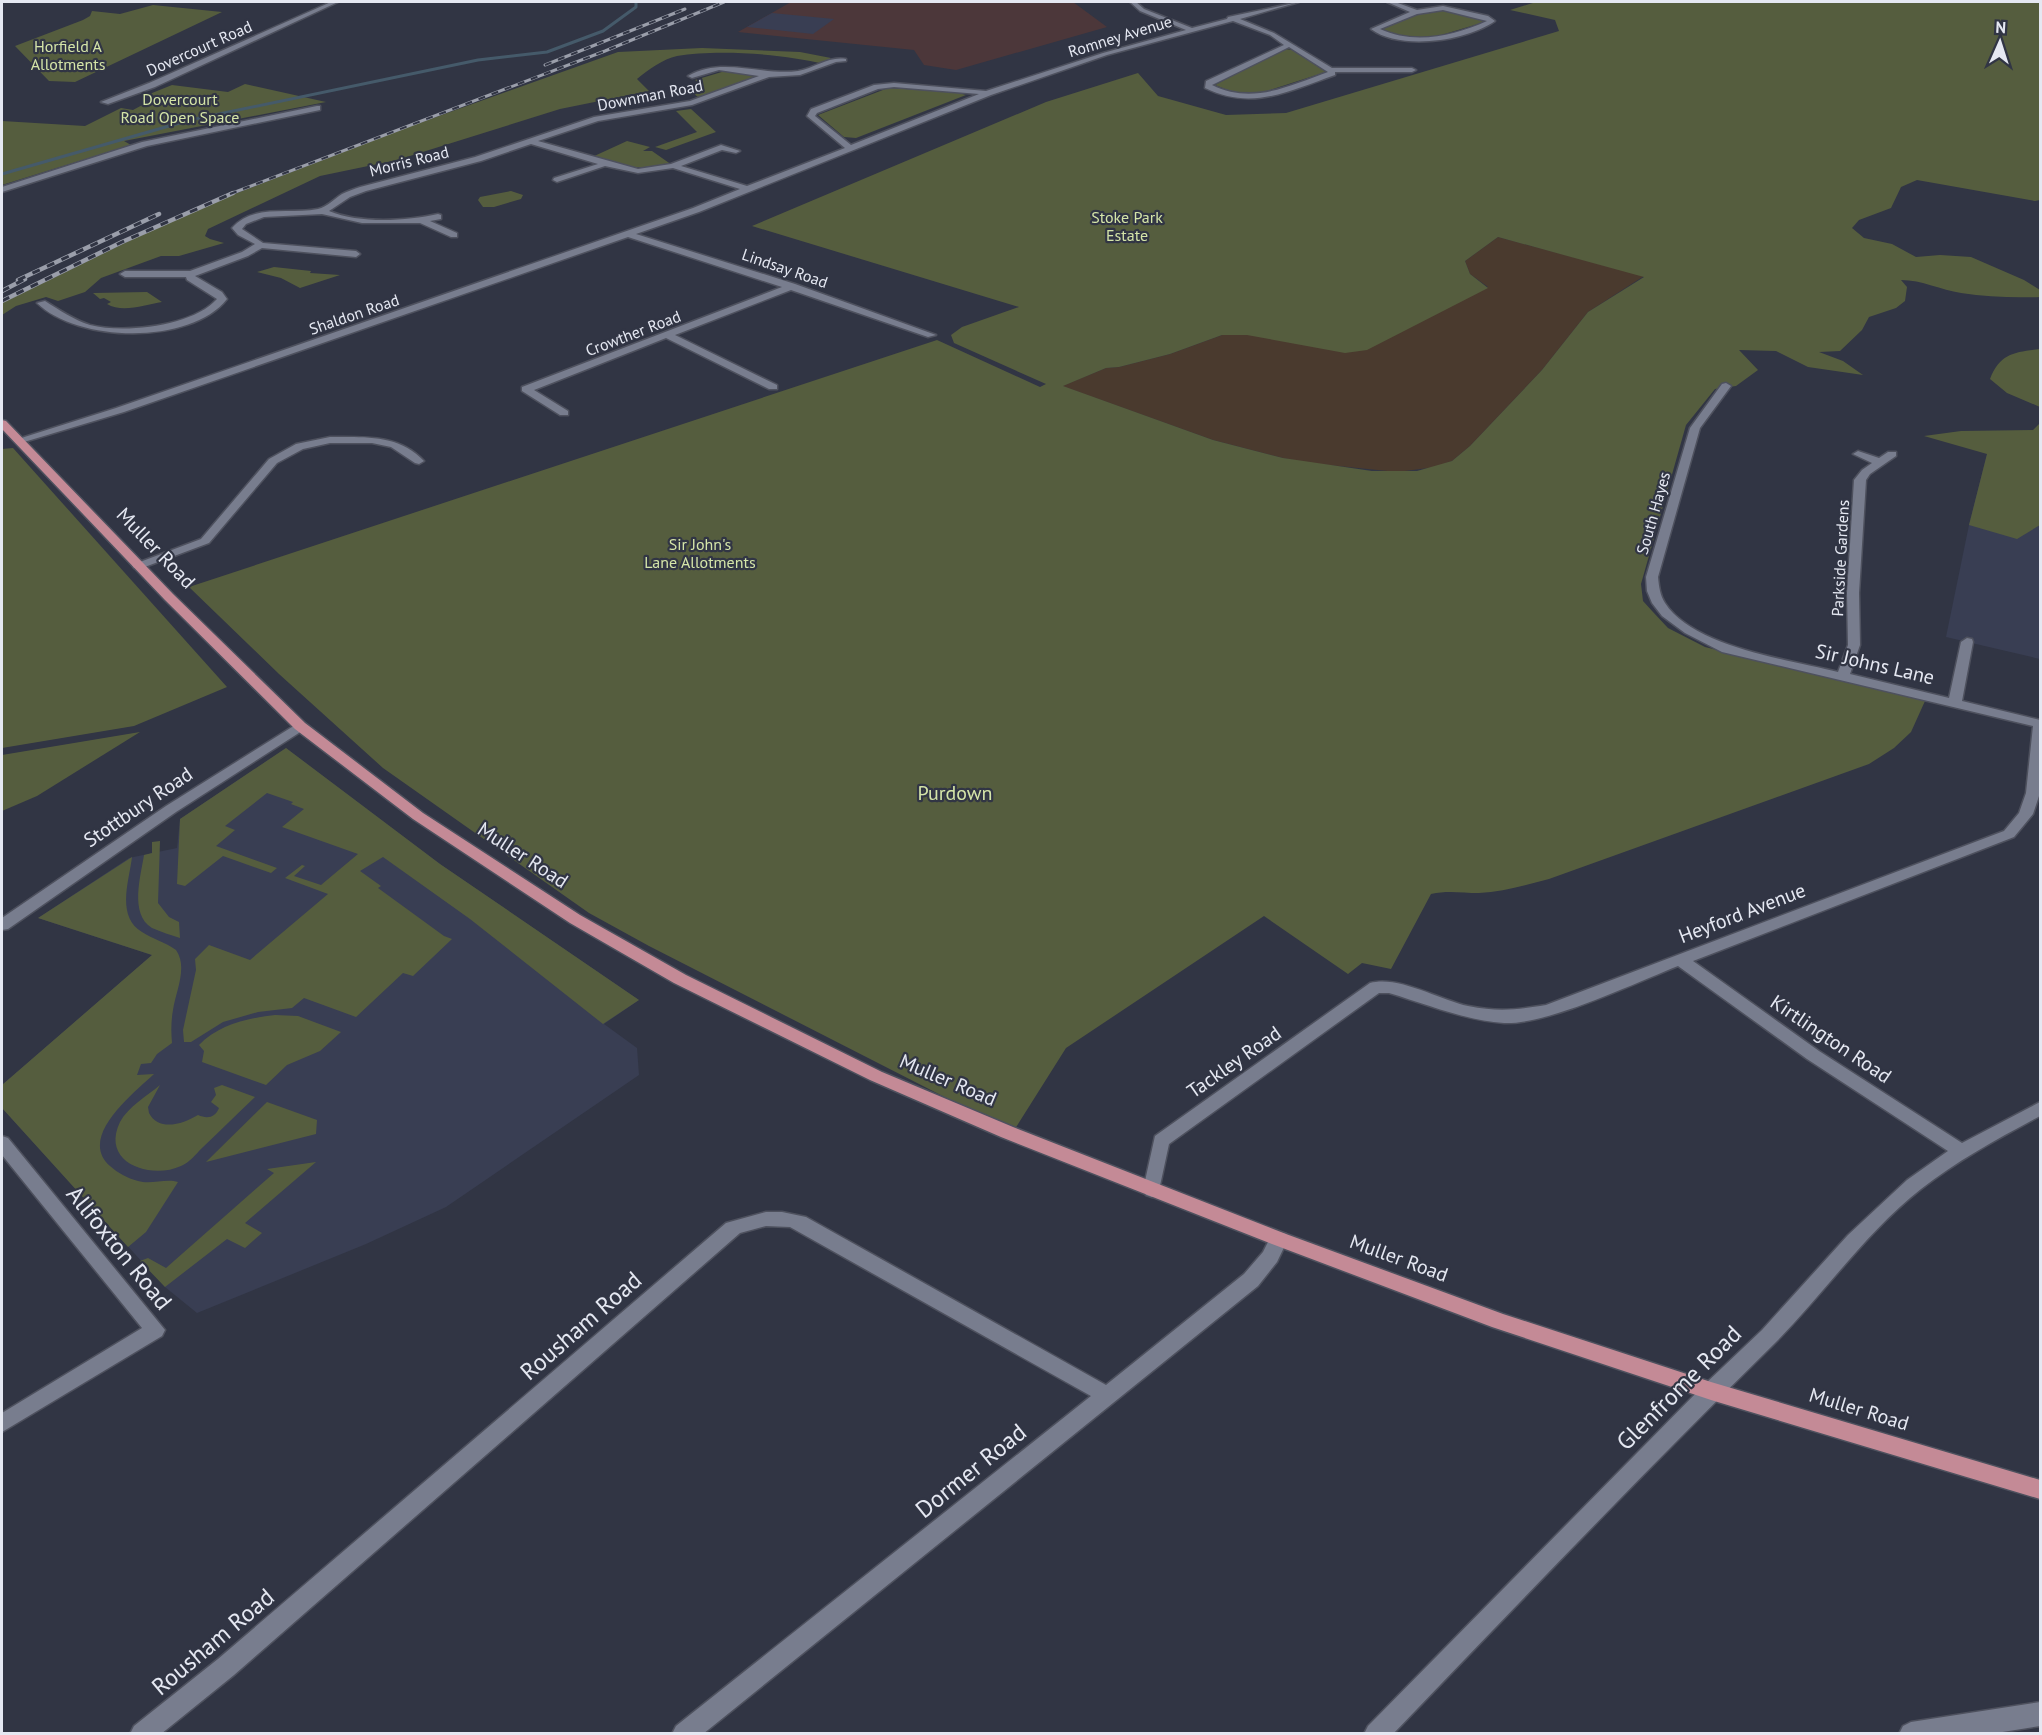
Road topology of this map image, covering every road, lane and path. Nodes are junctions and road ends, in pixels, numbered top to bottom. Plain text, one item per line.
1 (335, 2) edge
2 (1133, 2) edge
3 (1296, 2) edge
4 (1390, 2) edge
5 (1462, 5) dead end
6 (1452, 8) junction
7 (1416, 12) junction
8 (1230, 18) junction
9 (1188, 29) junction
10 (1289, 45) junction
11 (844, 60) dead end
12 (1392, 60) dead end
13 (1388, 69) junction
14 (1331, 70) junction
15 (1412, 70) dead end
16 (768, 75) junction
17 (692, 76) dead end
18 (988, 93) junction
19 (94, 101) dead end
20 (105, 102) junction
21 (117, 103) dead end
22 (317, 108) dead end
23 (529, 141) junction
24 (849, 147) junction
25 (736, 151) dead end
26 (602, 165) junction
27 (673, 166) junction
28 (557, 180) dead end
29 (747, 189) junction
30 (2, 190) edge
31 (696, 210) joint
32 (323, 211) junction
33 (438, 217) dead end
34 (424, 222) junction
35 (628, 234) junction
36 (454, 235) dead end
37 (260, 245) junction
38 (356, 254) dead end
39 (125, 274) dead end
40 (191, 274) junction
41 (792, 286) junction
42 (65, 302) dead end
43 (669, 335) junction
44 (931, 335) dead end
45 (785, 382) dead end
46 (1726, 386) dead end
47 (772, 387) junction
48 (758, 392) dead end
49 (564, 412) dead end
50 (2, 423) edge
51 (20, 440) junction
52 (1858, 453) dead end
53 (1892, 454) dead end
54 (419, 460) dead end
55 (1881, 462) junction
56 (138, 565) junction
57 (1701, 638) joint
58 (1967, 642) dead end
59 (1842, 676) junction
60 (1955, 702) junction
61 (2040, 724) edge
62 (300, 726) junction
63 (2, 925) edge
64 (1679, 959) junction
65 (1373, 990) joint
66 (2040, 1109) edge
67 (2, 1143) edge
68 (1961, 1151) junction
69 (1152, 1190) junction
70 (1279, 1239) junction
71 (1712, 1391) junction
72 (1106, 1395) junction
73 (2, 1423) edge
74 (2040, 1490) edge
75 (2040, 1714) edge
76 (142, 1734) edge
77 (684, 1734) edge
78 (1376, 1734) edge
79 (1911, 1734) edge

1 - 20 street, Dovercourt Road
2 - 9 street
3 - 8 street, Romney Avenue
4 - 7 street
5 - 6 street
6 - 7 street
6 - 7 street
8 - 9 street, Romney Avenue
8 - 10 street
9 - 18 street, Romney Avenue
10 - 14 street
10 - 14 street
11 - 16 street
12 - 13 street
13 - 14 street
13 - 15 street
16 - 17 street, Downman Road
16 - 23 street, Downman Road
18 - 24 street, Romney Avenue
18 - 24 street, Romney Avenue
19 - 20 street, Dovercourt Road
20 - 21 street, Dovercourt Road
22 - 30 street
23 - 26 street
23 - 32 street, Morris Road
24 - 29 street, Romney Avenue
25 - 27 street
26 - 27 street
26 - 28 street
27 - 29 street
29 - 31 street, Romney Avenue
31 - 35 street, Shaldon Road
32 - 34 street
32 - 37 street
33 - 34 street
34 - 36 street
35 - 41 street, Lindsay Road
35 - 51 street, Shaldon Road
37 - 38 street
37 - 40 street
39 - 40 street
40 - 42 street
41 - 43 street, Crowther Road
41 - 44 street, Lindsay Road
43 - 47 street
43 - 49 street, Crowther Road
45 - 47 street
46 - 57 street, South Hayes
47 - 48 street
50 - 51 main road, Muller Road
51 - 56 main road, Muller Road
52 - 55 street
53 - 55 street, Parkside Gardens
54 - 56 street
55 - 59 street, Parkside Gardens
56 - 62 main road, Muller Road
57 - 59 street, Sir Johns Lane
58 - 60 street
59 - 60 street, Sir Johns Lane
60 - 61 street, Sir Johns Lane
61 - 64 street, Heyford Avenue
62 - 63 street, Stottbury Road
62 - 69 main road, Muller Road
64 - 65 street, Heyford Avenue
64 - 68 street, Kirtlington Road
65 - 69 street, Tackley Road
66 - 68 street, Glenfrome Road
67 - 73 street, Allfoxton Road
68 - 71 street, Glenfrome Road
69 - 70 main road, Muller Road
70 - 71 main road, Muller Road
70 - 72 street, Dormer Road
71 - 74 main road, Muller Road
71 - 78 street, Glenfrome Road
72 - 76 street, Rousham Road
72 - 77 street, Dormer Road
75 - 79 street

